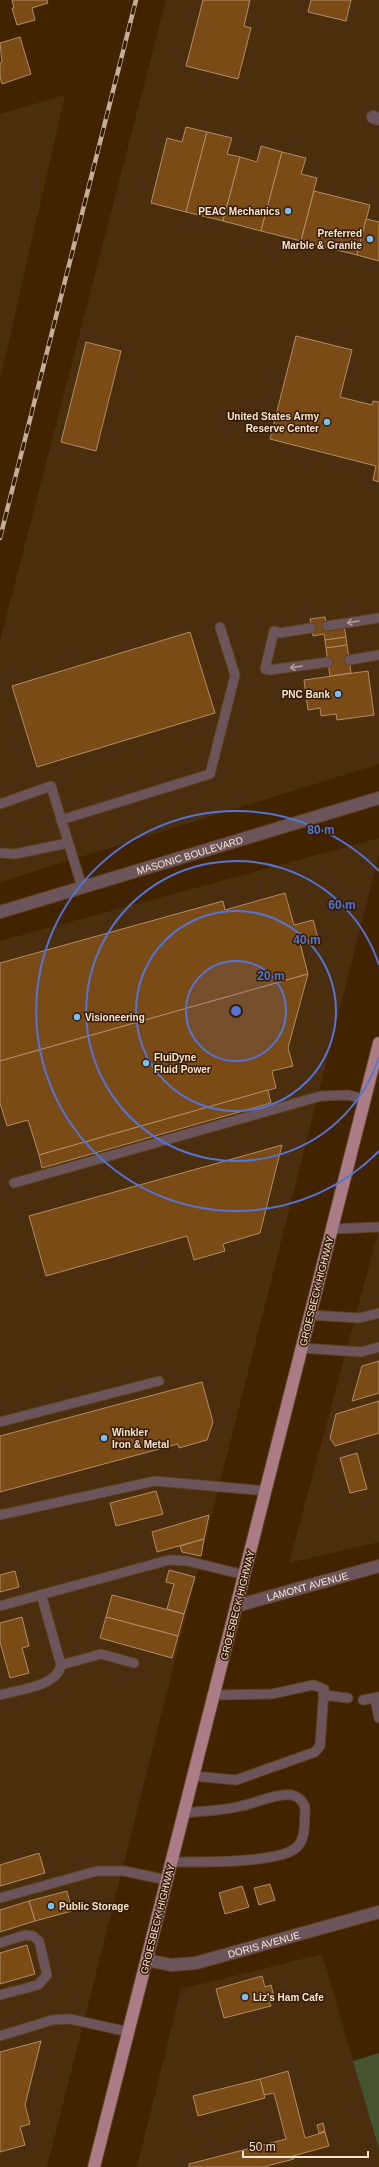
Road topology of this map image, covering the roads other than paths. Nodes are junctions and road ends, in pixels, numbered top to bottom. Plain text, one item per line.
1 (379, 618) edge
2 (327, 626) dead end
3 (220, 627) dead end
4 (312, 628) dead end
5 (379, 655) edge
6 (349, 660) dead end
7 (328, 662) dead end
8 (379, 798) edge
9 (0, 804) edge
10 (61, 820) junction
11 (68, 843) junction
12 (0, 853) edge
13 (82, 887) junction
14 (0, 912) edge
15 (379, 1043) edge
16 (377, 1061) edge
17 (365, 1099) junction
18 (14, 1183) dead end
19 (379, 1227) edge
20 (332, 1229) junction
21 (379, 1313) edge
22 (310, 1315) junction
23 (379, 1347) edge
24 (302, 1348) junction
25 (159, 1381) dead end
26 (0, 1422) edge
27 (266, 1491) junction
28 (0, 1515) edge
29 (379, 1566) edge
30 (245, 1575) junction
31 (41, 1594) junction
32 (0, 1606) edge
33 (236, 1606) junction
34 (134, 1663) dead end
35 (61, 1664) junction
36 (0, 1695) edge
37 (214, 1695) junction
38 (323, 1695) junction
39 (348, 1698) dead end
40 (377, 1698) edge
41 (362, 1700) dead end
42 (379, 1718) edge
43 (193, 1776) junction
44 (184, 1813) junction
45 (172, 1862) junction
46 (167, 1880) junction
47 (0, 1898) edge
48 (379, 1912) edge
49 (0, 1942) edge
50 (147, 1960) junction
51 (0, 1995) edge
52 (129, 2032) junction
53 (0, 2036) edge
54 (94, 2167) edge

1 -> 2 lane
3 - 10 lane
7 -> 4 lane
5 - 6 lane
8 - 13 street, MASONIC BOULEVARD
9 - 10 lane
10 - 11 lane
11 - 12 lane
11 - 13 lane
13 - 14 street, MASONIC BOULEVARD
15 - 16 main road, GROESBECK HIGHWAY
16 - 17 main road, GROESBECK HIGHWAY
17 - 18 lane
17 - 20 main road, GROESBECK HIGHWAY
19 - 20 lane
20 - 22 main road, GROESBECK HIGHWAY
21 - 22 lane
22 - 24 main road, GROESBECK HIGHWAY
23 - 24 lane
24 - 27 main road, GROESBECK HIGHWAY
25 - 26 lane
27 - 28 lane
27 - 30 main road, GROESBECK HIGHWAY
29 - 33 street, LAMONT AVENUE
30 - 31 lane
30 - 33 main road, GROESBECK HIGHWAY
31 - 32 lane
31 - 35 lane
33 - 37 main road, GROESBECK HIGHWAY
34 - 35 lane
35 - 36 lane
37 - 38 lane
37 - 43 main road, GROESBECK HIGHWAY
38 - 39 lane
38 - 43 lane
40 - 41 lane
40 - 42 lane
43 - 44 main road, GROESBECK HIGHWAY
44 - 45 main road, GROESBECK HIGHWAY
44 - 45 lane
45 - 46 main road, GROESBECK HIGHWAY
46 - 47 lane
46 - 50 main road, GROESBECK HIGHWAY
48 - 50 street, DORIS AVENUE
49 - 51 lane
50 - 52 main road, GROESBECK HIGHWAY
52 - 53 lane
52 - 54 main road, GROESBECK HIGHWAY

